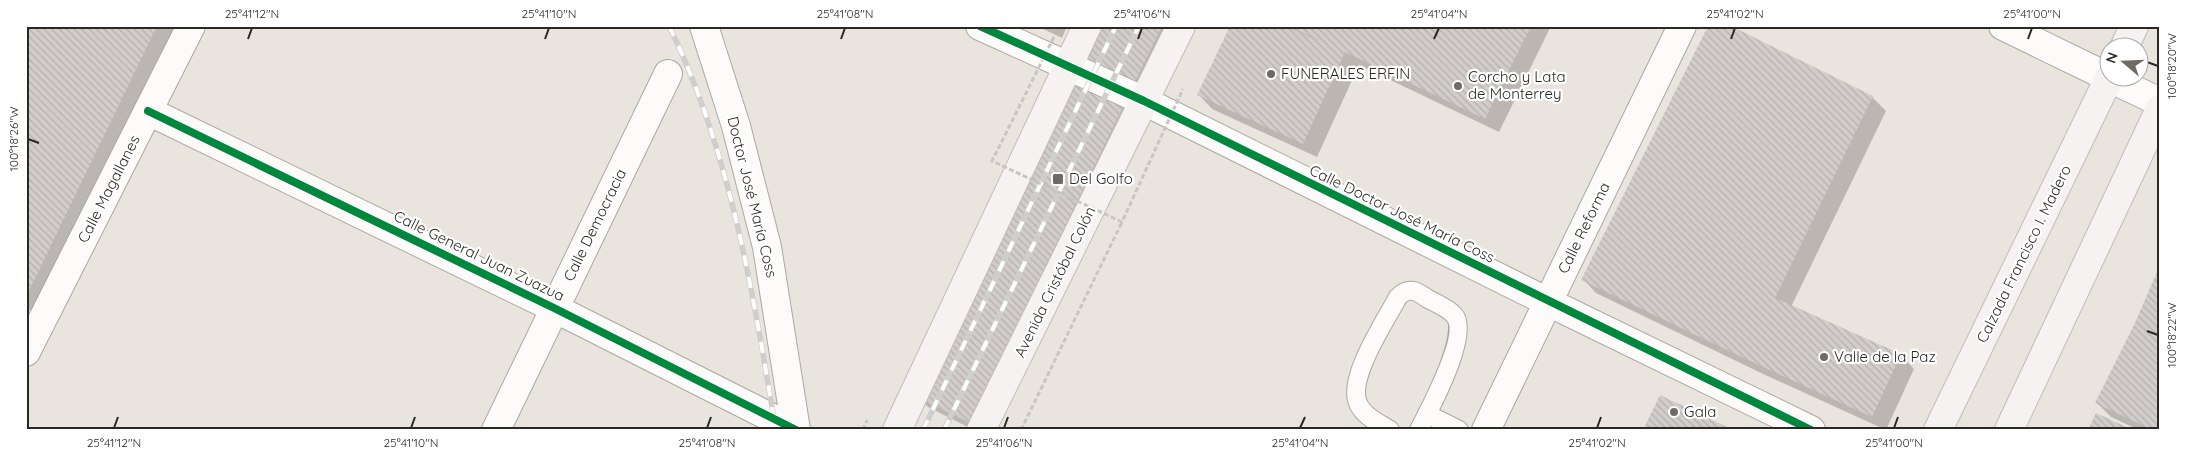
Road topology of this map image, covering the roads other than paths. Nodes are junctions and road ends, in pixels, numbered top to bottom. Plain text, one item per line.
1 (191, 26) edge
2 (704, 26) edge
3 (980, 26) edge
4 (1087, 26) edge
5 (1180, 26) edge
6 (1682, 26) edge
7 (2003, 26) edge
8 (2134, 26) edge
9 (2129, 38) edge
10 (1068, 66) junction
11 (2098, 73) edge
12 (668, 74) dead end
13 (2104, 88) edge
14 (2130, 88) edge
15 (1144, 102) junction
16 (2160, 102) edge
17 (2160, 109) edge
18 (148, 111) junction
19 (1548, 302) junction
20 (554, 308) junction
21 (26, 352) edge
22 (1423, 422) edge
23 (496, 430) edge
24 (796, 430) edge
25 (897, 430) edge
26 (981, 430) edge
27 (1390, 430) edge
28 (1459, 430) edge
29 (1486, 430) edge
30 (1810, 430) edge
31 (1938, 430) edge
32 (2009, 430) edge

1 - 18 street, Calle Magallanes
2 - 24 street, Doctor José María Coss
3 - 10 street, Calle Doctor José María Coss
4 - 10 main road
5 - 15 main road, Avenida Cristóbal Colón
6 - 19 street, Calle Reforma
7 - 11 street
8 - 9 main road
10 - 15 street, Calle Doctor José María Coss
10 - 25 main road
12 - 20 street, Calle Democracia
13 - 31 main road, Calzada Francisco I. Madero
14 - 16 street
15 - 19 street, Calle Doctor José María Coss
15 - 26 main road, Avenida Cristóbal Colón
17 - 32 main road
18 - 20 street, Calle General Juan Zuazua
18 - 21 street, Calle Magallanes
19 - 29 street, Calle Reforma
19 - 30 street, Calle Doctor José María Coss
20 - 23 street, Calle Democracia
20 - 24 street, Calle General Juan Zuazua
22 - 27 lane
22 - 28 lane

